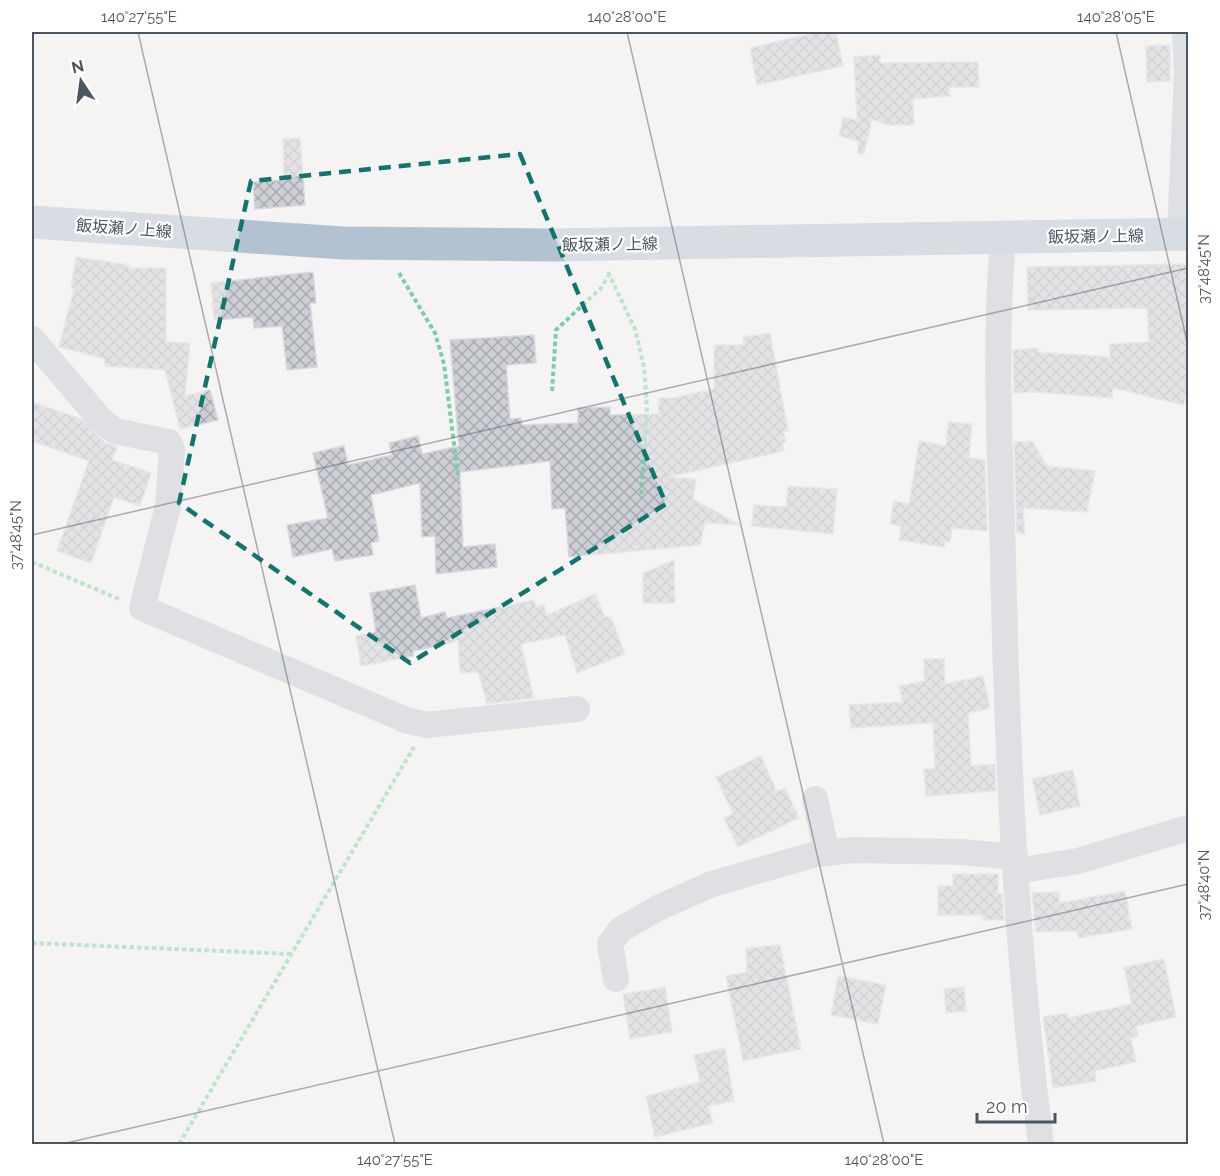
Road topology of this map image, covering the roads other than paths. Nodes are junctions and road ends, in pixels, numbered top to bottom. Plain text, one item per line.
1 (1186, 42) edge
2 (32, 222) edge
3 (1184, 234) edge
4 (1003, 238) junction
5 (32, 339) edge
6 (577, 709) dead end
7 (815, 799) dead end
8 (1188, 828) edge
9 (827, 853) junction
10 (1016, 864) junction
11 (616, 979) dead end
12 (1041, 1144) edge

1 - 3 street
2 - 4 main road, 飯坂瀬ノ上線
3 - 4 main road, 飯坂瀬ノ上線
4 - 10 street
5 - 6 street
7 - 9 street
8 - 10 street
9 - 10 street
9 - 11 street
10 - 12 street

